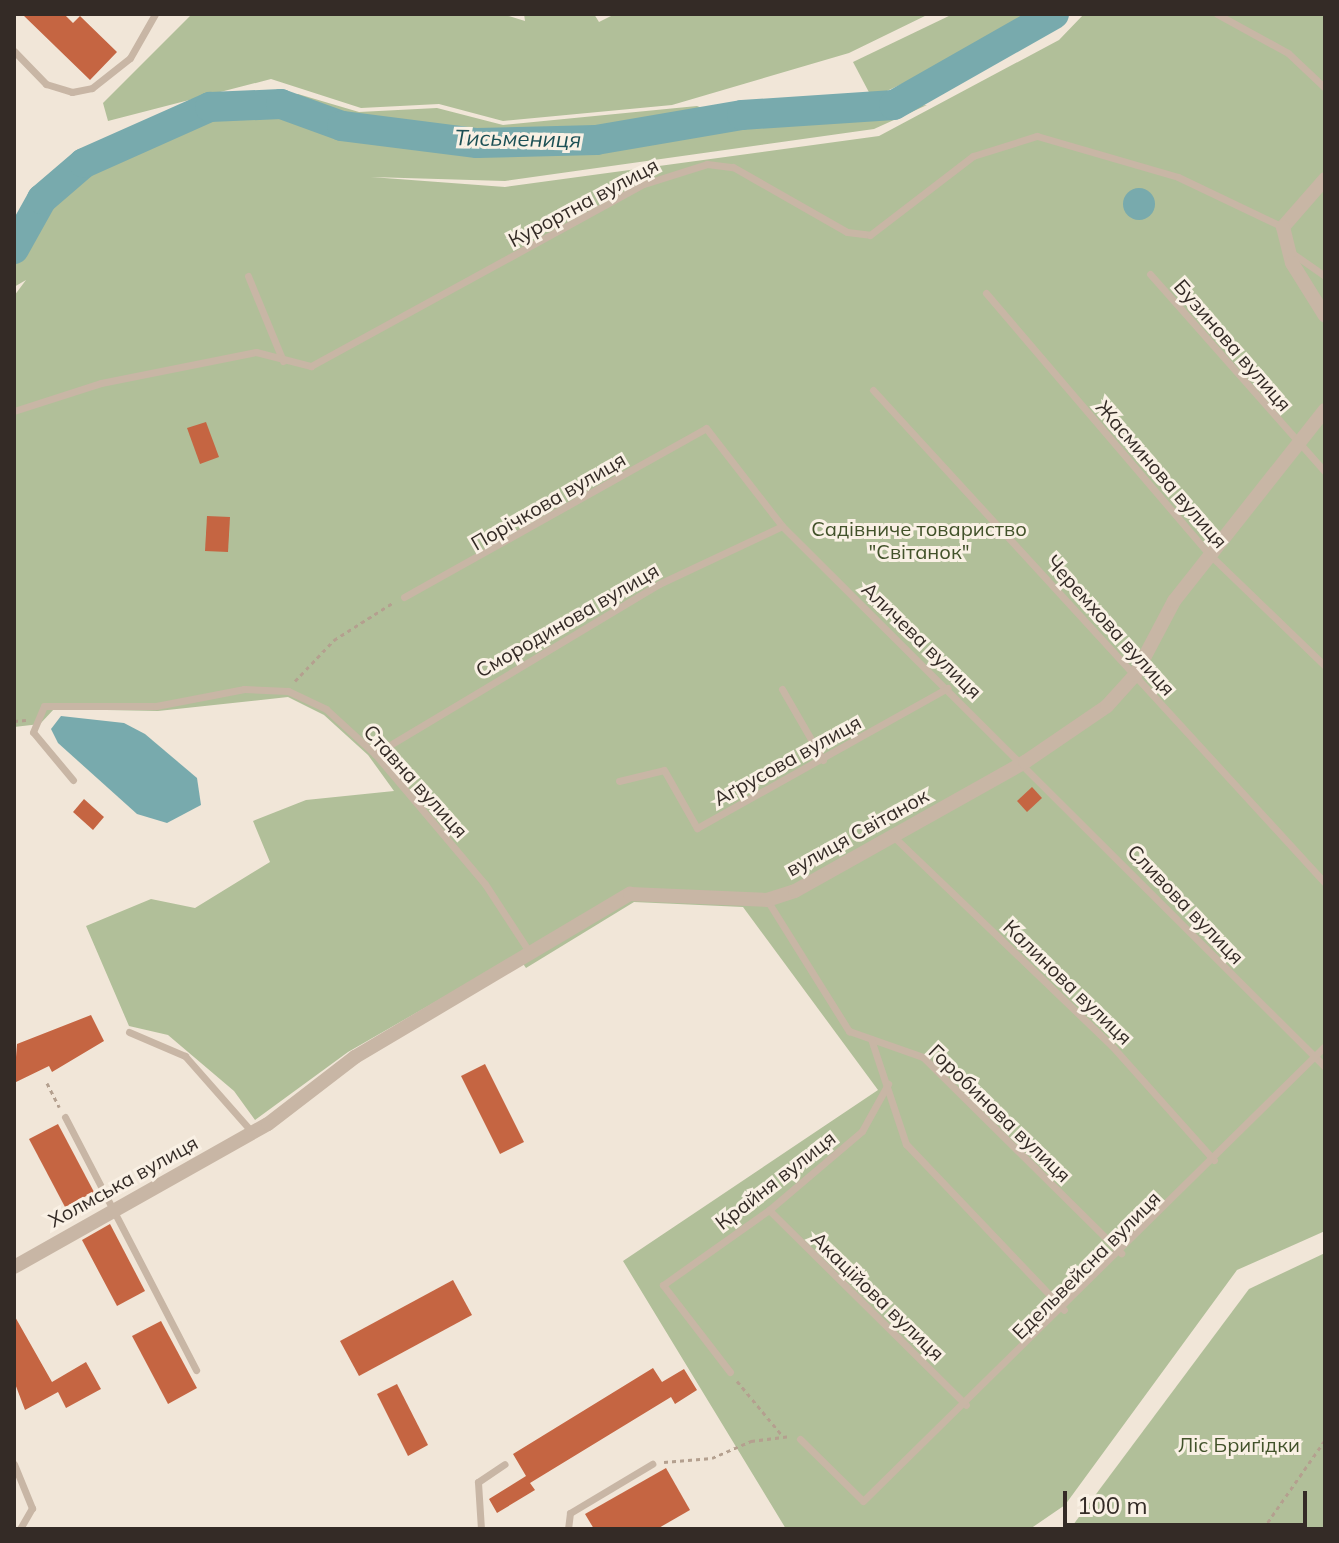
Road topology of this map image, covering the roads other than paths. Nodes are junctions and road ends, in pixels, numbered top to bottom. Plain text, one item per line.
1 (155, 14) edge
2 (1217, 14) edge
3 (14, 51) edge
4 (1325, 88) edge
5 (1325, 179) edge
6 (1283, 227) junction
7 (1287, 250) junction
8 (1150, 274) dead end
9 (248, 276) dead end
10 (1325, 276) edge
11 (986, 293) dead end
12 (1325, 316) edge
13 (283, 361) junction
14 (873, 390) dead end
15 (1325, 410) edge
16 (14, 411) edge
17 (706, 428) joint
18 (1297, 444) junction
19 (1325, 472) edge
20 (782, 526) junction
21 (1209, 554) junction
22 (404, 597) road end
23 (1325, 666) edge
24 (1135, 675) junction
25 (948, 688) junction
26 (782, 689) dead end
27 (375, 754) junction
28 (823, 760) junction
29 (1025, 762) junction
30 (73, 780) dead end
31 (619, 781) dead end
32 (891, 835) junction
33 (1325, 883) edge
34 (767, 900) junction
35 (532, 956) junction
36 (129, 1032) dead end
37 (871, 1039) junction
38 (1325, 1046) edge
39 (1315, 1055) junction
40 (1325, 1067) edge
41 (888, 1084) junction
42 (65, 1117) road end
43 (253, 1133) junction
44 (1214, 1160) junction
45 (112, 1208) junction
46 (769, 1210) junction
47 (1121, 1253) junction
48 (14, 1267) edge
49 (1064, 1310) junction
50 (196, 1370) dead end
51 (730, 1372) road end
52 (966, 1405) junction
53 (800, 1439) road end
54 (14, 1464) edge
55 (505, 1464) dead end
56 (652, 1464) road end
57 (20, 1529) edge
58 (481, 1529) edge
59 (568, 1529) edge

1 - 3 lane
2 - 4 lane
5 - 6 street
6 - 7 street
6 - 13 lane, Курортна вулиця
7 - 10 lane
7 - 12 street
8 - 18 lane, Бузинова вулиця
9 - 13 lane
11 - 21 lane, Жасминова вулиця
13 - 16 lane, Курортна вулиця
14 - 24 lane, Черемхова вулиця
15 - 18 street, вулиця Світанок
17 - 20 lane, Аличева вулиця
17 - 22 lane, Порічкова вулиця
18 - 19 lane, Бузинова вулиця
18 - 21 street, вулиця Світанок
20 - 25 lane, Аличева вулиця
20 - 27 lane, Смородинова вулиця
21 - 23 lane, Жасминова вулиця
21 - 24 street, вулиця Світанок
24 - 29 street, вулиця Світанок
24 - 33 lane, Черемхова вулиця
25 - 28 lane, Аґрусова вулиця
25 - 29 lane, Аличева вулиця
26 - 28 lane
27 - 30 lane, Ставна вулиця
27 - 35 lane, Ставна вулиця
28 - 31 lane, Аґрусова вулиця
29 - 32 street, вулиця Світанок
29 - 39 lane, Сливова вулиця
32 - 34 street, вулиця Світанок
32 - 44 lane, Калинова вулиця
34 - 35 street, вулиця Світанок
34 - 37 lane, Горобинова вулиця
35 - 43 street, вулиця Світанок
36 - 43 lane
37 - 41 lane
37 - 47 lane, Горобинова вулиця
38 - 39 lane, Едельвейсна вулиця
39 - 40 lane, Сливова вулиця
39 - 44 lane, Едельвейсна вулиця
41 - 46 lane, Крайня вулиця
41 - 49 lane
42 - 45 lane
43 - 45 street, Холмська вулиця
44 - 47 lane, Едельвейсна вулиця
45 - 48 street, Холмська вулиця
45 - 50 lane
46 - 51 lane, Крайня вулиця
46 - 52 lane, Акаційова вулиця
47 - 49 lane, Едельвейсна вулиця
49 - 52 lane, Едельвейсна вулиця
52 - 53 lane, Едельвейсна вулиця
54 - 57 lane
55 - 58 lane
56 - 59 lane

